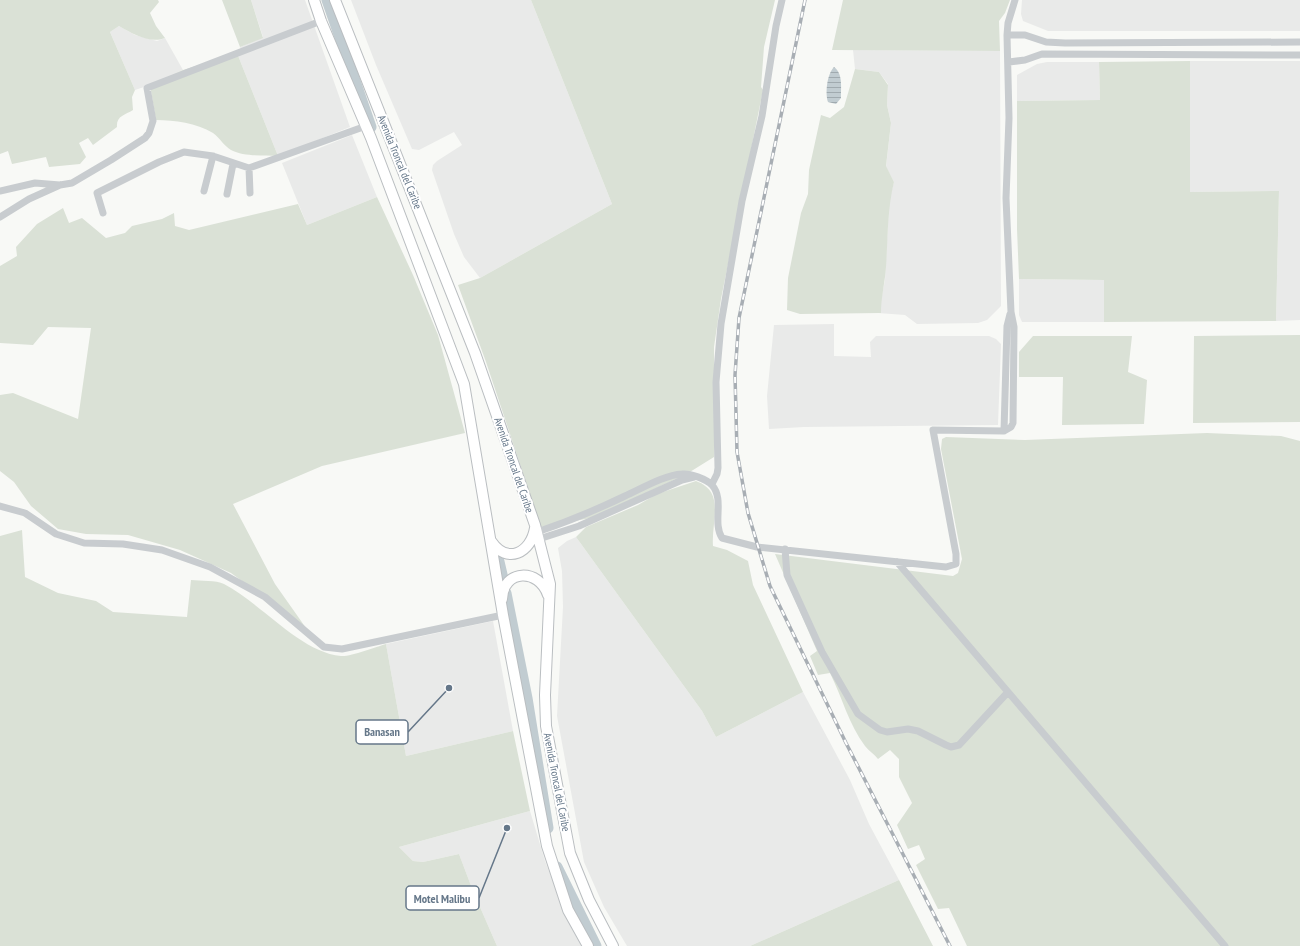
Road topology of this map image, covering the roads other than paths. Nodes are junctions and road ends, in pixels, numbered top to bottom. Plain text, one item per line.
1 (314, 0) edge
2 (335, 0) edge
3 (782, 0) edge
4 (1015, 0) edge
5 (321, 21) junction
6 (1007, 35) junction
7 (1300, 42) edge
8 (1300, 55) edge
9 (1009, 62) junction
10 (366, 126) junction
11 (213, 156) junction
12 (233, 164) junction
13 (249, 168) junction
14 (60, 185) junction
15 (0, 191) edge
16 (204, 191) dead end
17 (250, 193) dead end
18 (227, 194) dead end
19 (102, 213) dead end
20 (0, 217) edge
21 (712, 484) junction
22 (0, 506) edge
23 (537, 532) junction
24 (491, 541) junction
25 (785, 549) junction
26 (897, 562) junction
27 (550, 601) junction
28 (503, 615) junction
29 (1008, 692) junction
30 (588, 946) edge
31 (613, 946) edge
32 (1225, 946) edge

1 - 5 highway, Avenida Troncal del Caribe
2 - 23 highway, Avenida Troncal del Caribe
3 - 21 street
4 - 6 street
5 - 10 highway, Avenida Troncal del Caribe
5 - 14 street
6 - 7 street
6 - 9 street
8 - 9 street
9 - 26 street
10 - 13 street
10 - 24 highway, Avenida Troncal del Caribe
11 - 12 street
11 - 16 street
11 - 19 street
12 - 13 street
12 - 18 street
13 - 17 street
14 - 15 street
14 - 20 street
21 - 23 street
21 - 25 street
22 - 28 street
23 - 24 highway
23 - 27 highway, Avenida Troncal del Caribe
24 - 28 highway, Avenida Troncal del Caribe
25 - 26 street
25 - 29 street
26 - 29 street
27 - 28 highway
27 - 31 highway, Avenida Troncal del Caribe
28 - 30 highway, Avenida Troncal del Caribe
29 - 32 street

